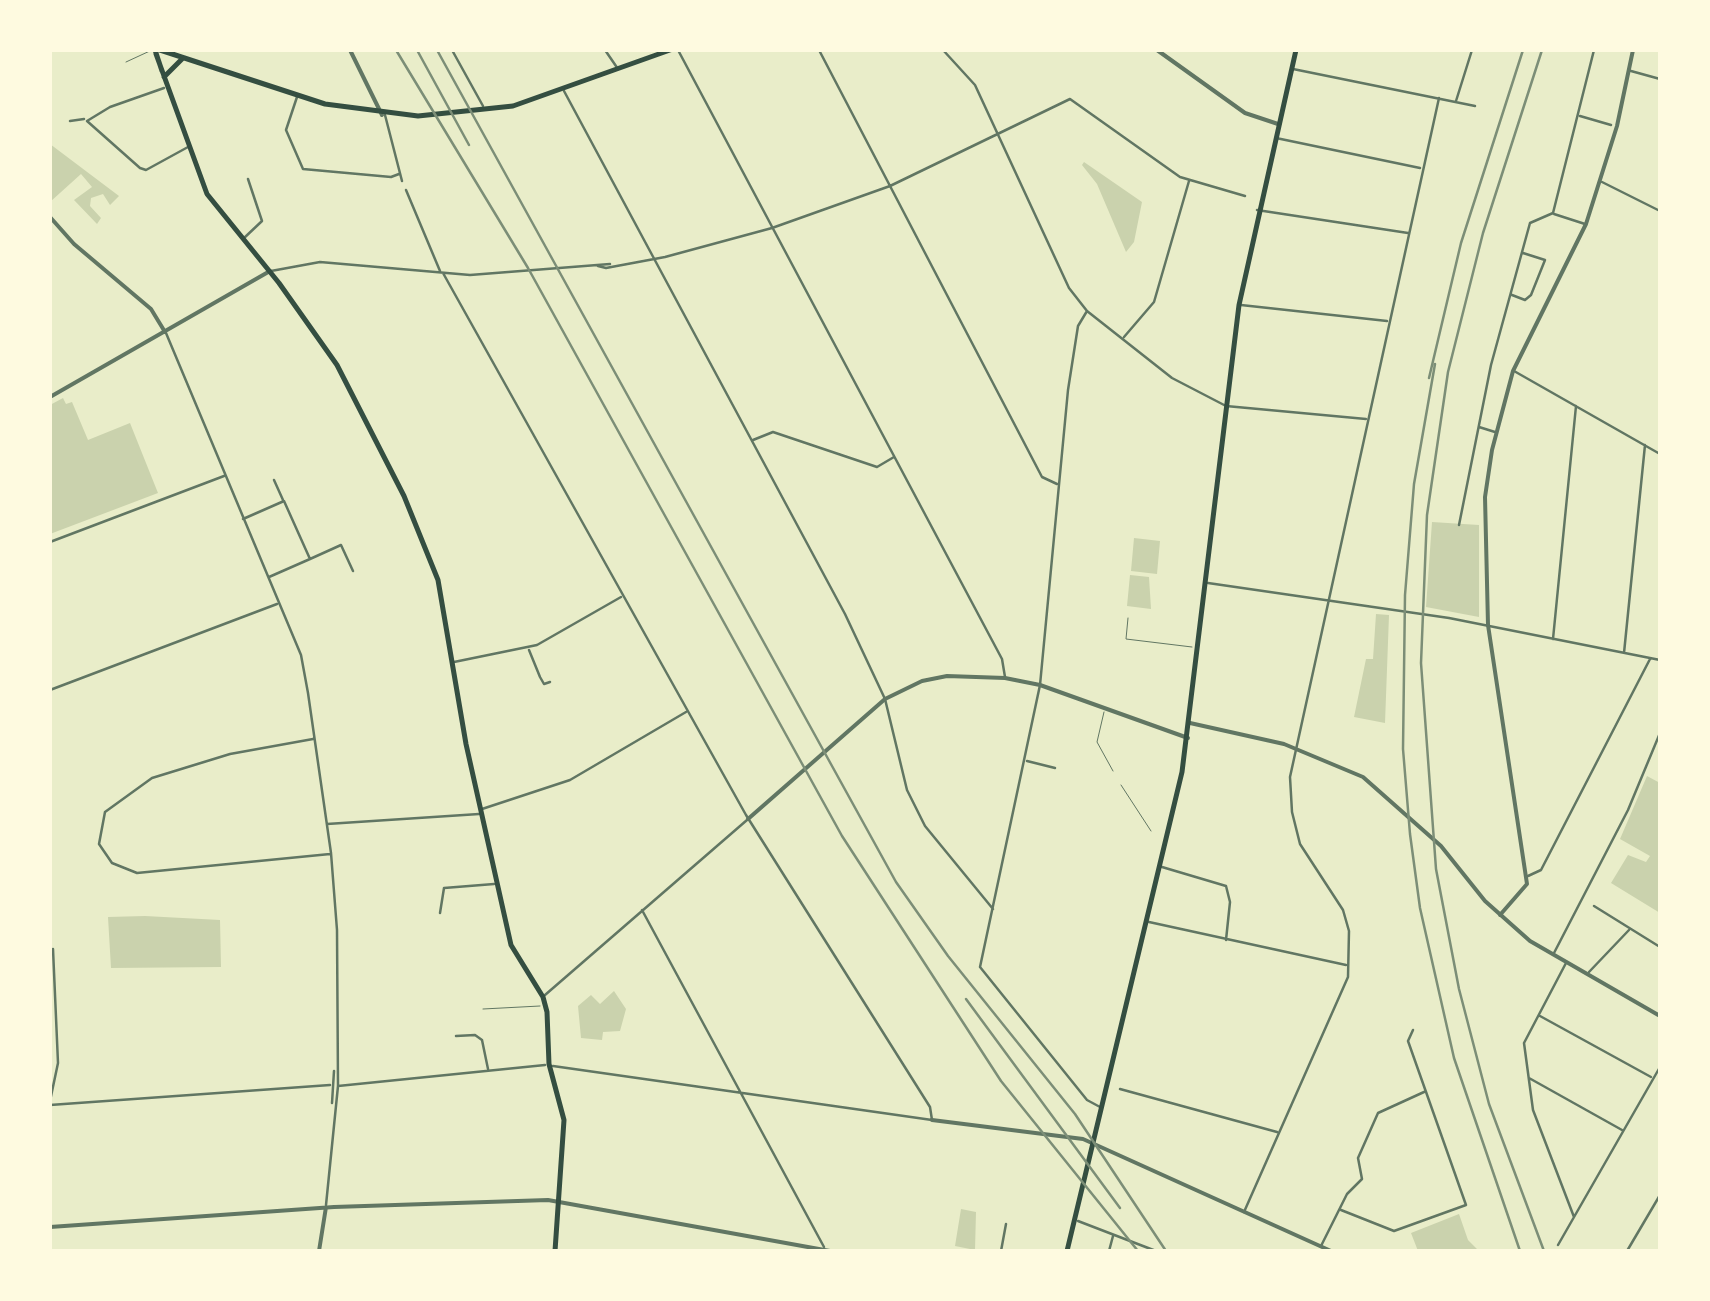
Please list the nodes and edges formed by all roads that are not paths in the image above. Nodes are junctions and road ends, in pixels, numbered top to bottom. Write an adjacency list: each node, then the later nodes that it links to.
1 (350, 50): 29 (street)
2 (453, 50): 28 (street)
3 (606, 50): 18 (street)
4 (670, 50): 18 (main road)
5 (678, 50): 52 (street)
6 (818, 50): 44 (street)
7 (943, 50): 35 (street)
8 (1158, 50): 14 (street)
9 (1296, 50): 17 (main road)
10 (1472, 50): 26 (street)
11 (1594, 50): 30 (street)
12 (1633, 50): 19 (street)
13 (156, 51): 15 (main road); 16 (lane); 20 (main road)
14 (1167, 53): 33 (street)
15 (186, 57): 20 (main road); 24 (main road)
16 (126, 62)
17 (1292, 68): 25 (street); 33 (main road)
18 (618, 70): 23 (main road)
19 (1629, 70): 21 (street); 43 (street)
20 (163, 74): 22 (main road)
21 (1660, 79)
22 (168, 87): 31 (street); 37 (main road)
23 (563, 90): 28 (main road); 56 (street)
24 (298, 96): 29 (main road); 39 (street)
25 (1439, 98): 26 (street); 38 (street)
26 (1456, 102): 27 (street)
27 (1475, 106)
28 (482, 110): 29 (main road)
29 (384, 115): 39 (street)
30 (1578, 116): 34 (street); 49 (street)
31 (86, 119): 32 (street); 37 (street)
32 (70, 121)
33 (1278, 124): 36 (main road)
34 (1611, 125)
35 (999, 134): 42 (street); 44 (street); 61 (street)
36 (1274, 138): 38 (street); 47 (main road)
37 (189, 146): 54 (main road)
38 (1422, 168): 53 (street)
39 (399, 174): 41 (street)
40 (248, 179): 54 (street)
41 (402, 181)
42 (1189, 181): 46 (street); 64 (street)
43 (1600, 182): 48 (street); 51 (street)
44 (890, 186): 52 (street); 78 (street)
45 (406, 190): 58 (street)
46 (1245, 196)
47 (1257, 210): 53 (street); 60 (main road)
48 (1660, 211)
49 (1553, 213): 51 (street); 55 (street)
50 (50, 217): 63 (street)
51 (1586, 224): 65 (street)
52 (772, 228): 56 (street); 75 (street)
53 (1408, 234): 62 (street)
54 (242, 240): 57 (main road)
55 (1522, 252): 59 (street); 59 (street)
56 (653, 258): 58 (street); 72 (street)
57 (270, 272): 58 (street); 63 (street); 98 (main road)
58 (442, 273): 87 (street)
59 (1510, 294): 70 (street)
60 (1239, 305): 62 (street); 67 (main road)
61 (1087, 311): 64 (street); 78 (street)
62 (1388, 321): 69 (street)
63 (165, 332): 66 (street); 76 (street)
64 (1124, 338): 67 (street)
65 (1513, 370): 68 (street); 71 (street)
66 (50, 397)
67 (1226, 406): 69 (street); 86 (main road)
68 (1576, 406): 73 (street); 92 (street)
69 (1367, 419): 88 (street)
70 (1478, 427): 71 (street); 81 (street)
71 (1496, 432): 91 (street)
72 (751, 440): 75 (street); 103 (street)
73 (1645, 445): 74 (street); 95 (street)
74 (1660, 454)
75 (894, 457): 99 (street)
76 (225, 475): 80 (street); 82 (street)
77 (274, 480): 79 (street)
78 (1058, 485): 101 (street)
79 (284, 501): 80 (street); 83 (street)
80 (243, 519): 85 (street)
81 (1459, 525)
82 (50, 542)
83 (310, 559): 84 (street); 85 (street)
84 (353, 571)
85 (268, 578): 89 (street)
86 (1207, 583): 88 (street); 94 (main road)
87 (624, 596): 93 (street); 105 (street)
88 (1328, 599): 91 (street); 110 (street)
89 (278, 604): 102 (street); 109 (street)
90 (1128, 618): 94 (lane)
91 (1488, 625): 92 (street); 121 (street)
92 (1552, 638): 95 (street)
93 (529, 648): 98 (street); 100 (street)
94 (1200, 648): 106 (main road)
95 (1624, 653): 96 (street)
96 (1651, 658): 97 (street); 121 (street)
97 (1660, 660)
98 (452, 662): 115 (main road)
99 (1005, 678): 101 (street); 103 (street)
100 (550, 682)
101 (1040, 685): 104 (street); 111 (street)
102 (50, 690)
103 (885, 699): 116 (street); 124 (street)
104 (1105, 709): 108 (street); 113 (lane)
105 (687, 711): 115 (street); 116 (street)
106 (1190, 722): 108 (main road); 110 (street)
107 (1660, 733): 133 (street)
108 (1188, 738): 120 (main road)
109 (315, 739): 117 (street); 119 (street)
110 (1298, 749): 127 (street); 135 (street)
111 (1025, 761): 112 (street); 124 (street)
112 (1055, 768)
113 (1113, 770)
114 (1122, 784): 118 (lane)
115 (480, 812): 117 (street); 122 (main road)
116 (748, 819): 125 (street); 158 (street)
117 (328, 824): 119 (street)
118 (1151, 831)
119 (331, 853): 146 (street)
120 (1160, 867): 128 (main road); 130 (street)
121 (1526, 876): 127 (street)
122 (496, 884): 126 (street); 137 (main road)
123 (1594, 906): 129 (street)
124 (993, 908): 156 (street)
125 (642, 910): 137 (street); 154 (street)
126 (440, 913)
127 (1500, 914): 133 (street)
128 (1147, 922): 130 (street); 156 (main road)
129 (1630, 928): 131 (street); 136 (street)
130 (1225, 942): 135 (street)
131 (1660, 946)
132 (54, 950): 155 (street)
133 (1553, 954): 134 (street)
134 (1567, 962): 136 (street); 140 (street)
135 (1349, 966): 160 (street)
136 (1589, 972): 141 (street)
137 (543, 997): 138 (main road)
138 (545, 1006): 139 (lane); 144 (main road)
139 (483, 1009)
140 (1538, 1015): 148 (street); 149 (street)
141 (1660, 1016)
142 (1413, 1030): 153 (street)
143 (456, 1036): 147 (street)
144 (549, 1064): 147 (street); 154 (street); 163 (main road)
145 (1660, 1067): 149 (street)
146 (335, 1070): 150 (street); 151 (street)
147 (488, 1070): 151 (street)
148 (1527, 1076): 159 (street); 167 (street)
149 (1653, 1079): 159 (street)
150 (330, 1085): 155 (street); 157 (street)
151 (338, 1086): 157 (street)
152 (1120, 1089): 160 (street)
153 (1426, 1092): 165 (street); 165 (street)
154 (743, 1094): 158 (street); 174 (street)
155 (50, 1103)
156 (1102, 1108): 161 (main road)
157 (333, 1110): 164 (street)
158 (932, 1120): 161 (street)
159 (1623, 1131): 167 (street)
160 (1278, 1132): 166 (street)
161 (1094, 1144): 166 (street); 168 (main road)
162 (1660, 1195): 182 (street)
163 (558, 1201): 164 (street); 174 (street); 176 (main road)
164 (326, 1208): 170 (street); 175 (street)
165 (1341, 1210): 173 (street)
166 (1244, 1212): 173 (street)
167 (1574, 1218): 172 (street)
168 (1074, 1220): 171 (street); 178 (main road)
169 (1006, 1224): 177 (street)
170 (50, 1227)
171 (1113, 1234): 179 (street); 180 (street)
172 (1558, 1245)
173 (1321, 1246): 181 (street)
174 (827, 1250)
175 (319, 1251)
176 (555, 1251)
177 (1001, 1251)
178 (1068, 1251)
179 (1109, 1251)
180 (1156, 1251)
181 (1331, 1251)
182 (1627, 1251)

